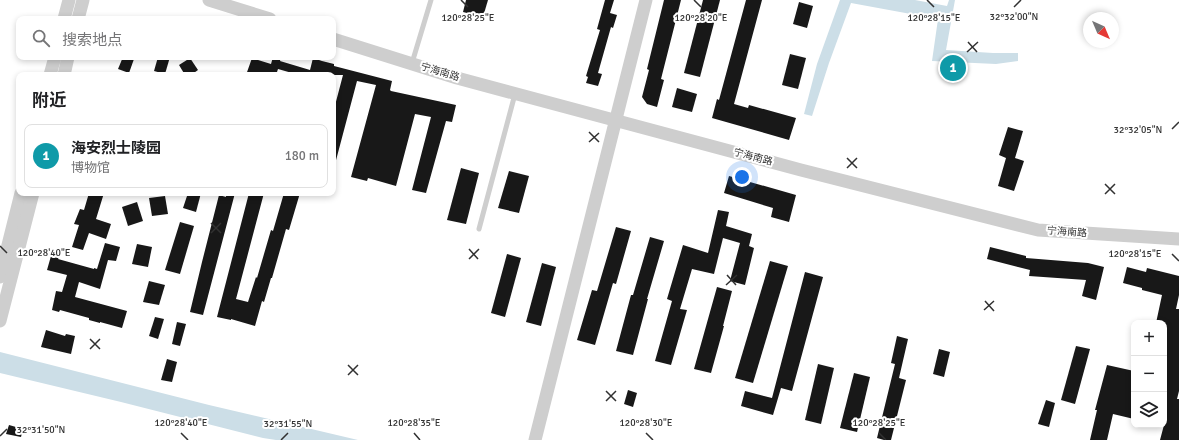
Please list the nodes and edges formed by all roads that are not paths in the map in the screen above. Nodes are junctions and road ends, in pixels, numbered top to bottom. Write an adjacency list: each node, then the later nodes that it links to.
1 (69, 0): 6 (street)
2 (83, 0): 7 (street)
3 (209, 0): 8 (street)
4 (432, 0): 12 (lane)
5 (646, 0): 16 (street)
6 (65, 16)
7 (79, 16)
8 (260, 16)
9 (336, 40): 12 (street, 宁海南路)
10 (54, 60): 13 (street)
11 (67, 60): 14 (street)
12 (412, 63): 15 (street, 宁海南路)
13 (51, 72)
14 (65, 72)
15 (516, 93): 16 (street, 宁海南路); 19 (lane)
16 (616, 120): 20 (street, 宁海南路); 23 (street)
17 (20, 196): 21 (street)
18 (32, 196): 22 (street)
19 (479, 229)
20 (1179, 239)
21 (0, 278)
22 (0, 321)
23 (534, 440)

